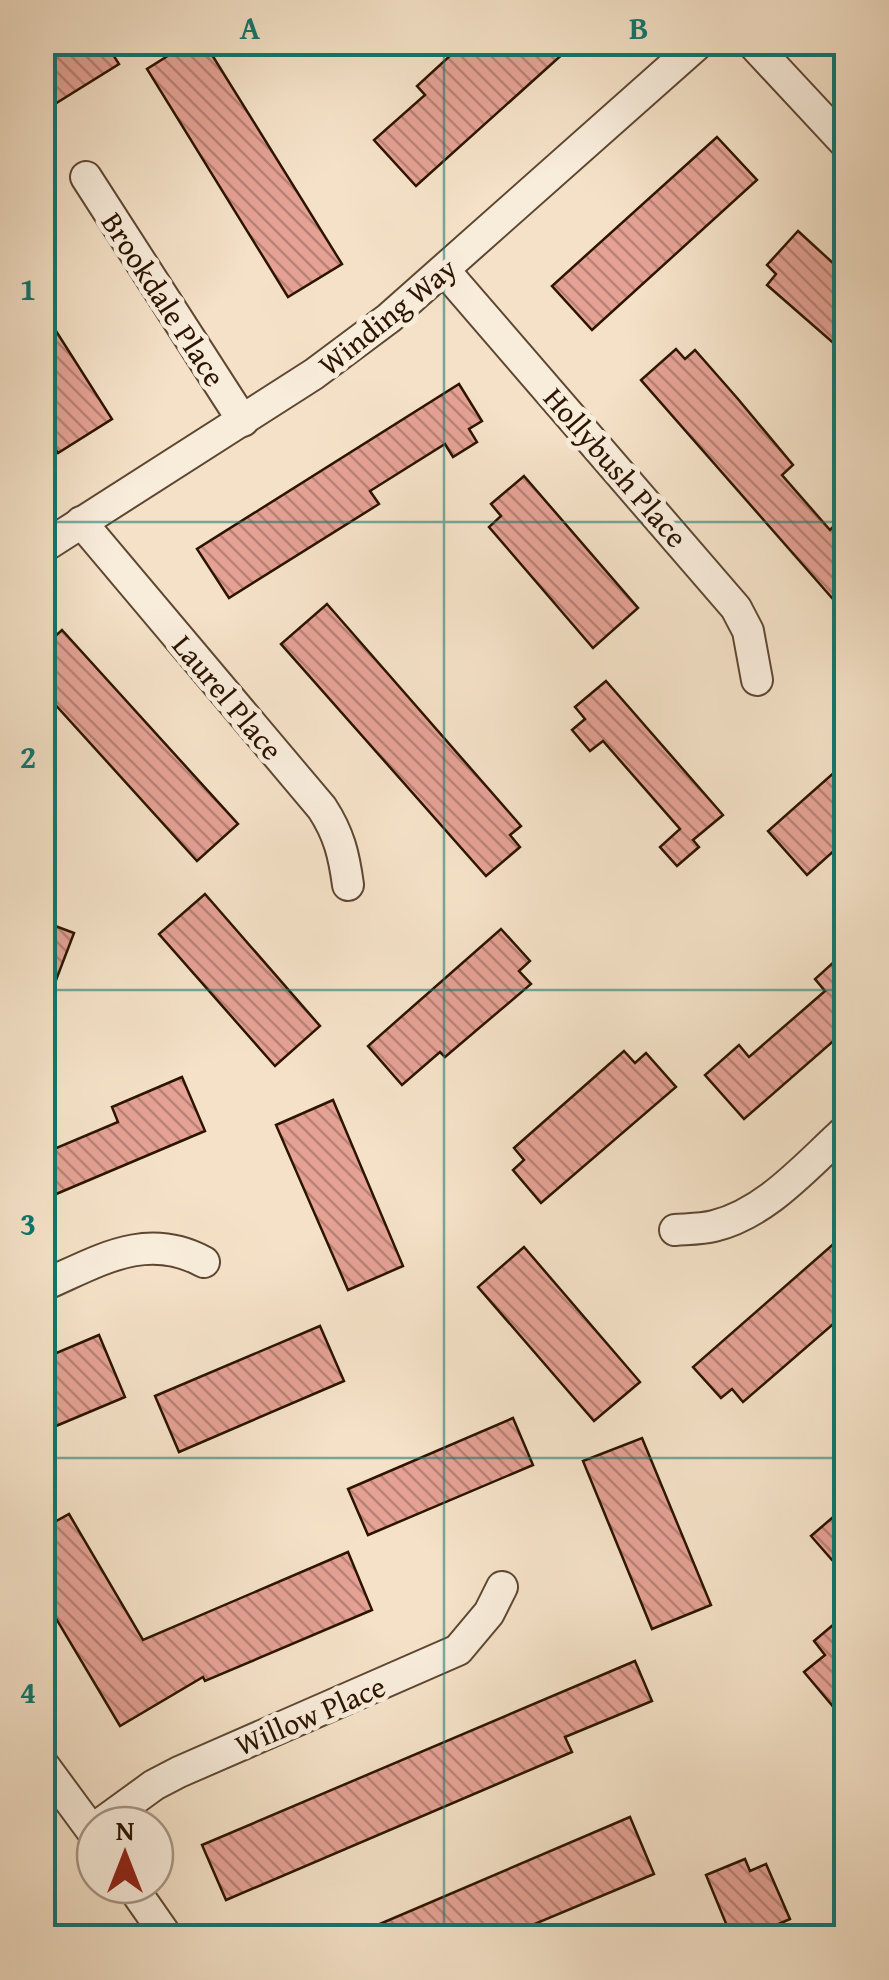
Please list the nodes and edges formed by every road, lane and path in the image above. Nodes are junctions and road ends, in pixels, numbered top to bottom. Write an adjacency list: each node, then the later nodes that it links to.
1 (700, 42): 5 (street, Winding Way)
2 (751, 42): 3 (street)
3 (846, 144)
4 (86, 177): 6 (street, Brookdale Place)
5 (445, 271): 6 (street, Winding Way); 9 (street, Hollybush Place)
6 (243, 421): 7 (street, Winding Way)
7 (81, 522): 8 (street, Winding Way); 10 (street, Laurel Place)
8 (42, 548)
9 (757, 680)
10 (348, 886)
11 (846, 1130): 12 (street)
12 (675, 1230)
13 (204, 1262): 14 (street)
14 (42, 1286)
15 (502, 1587): 18 (street, Willow Place)
16 (42, 1763): 17 (street)
17 (75, 1805)
18 (128, 1805)
19 (144, 1905): 20 (street)
20 (168, 1938)

